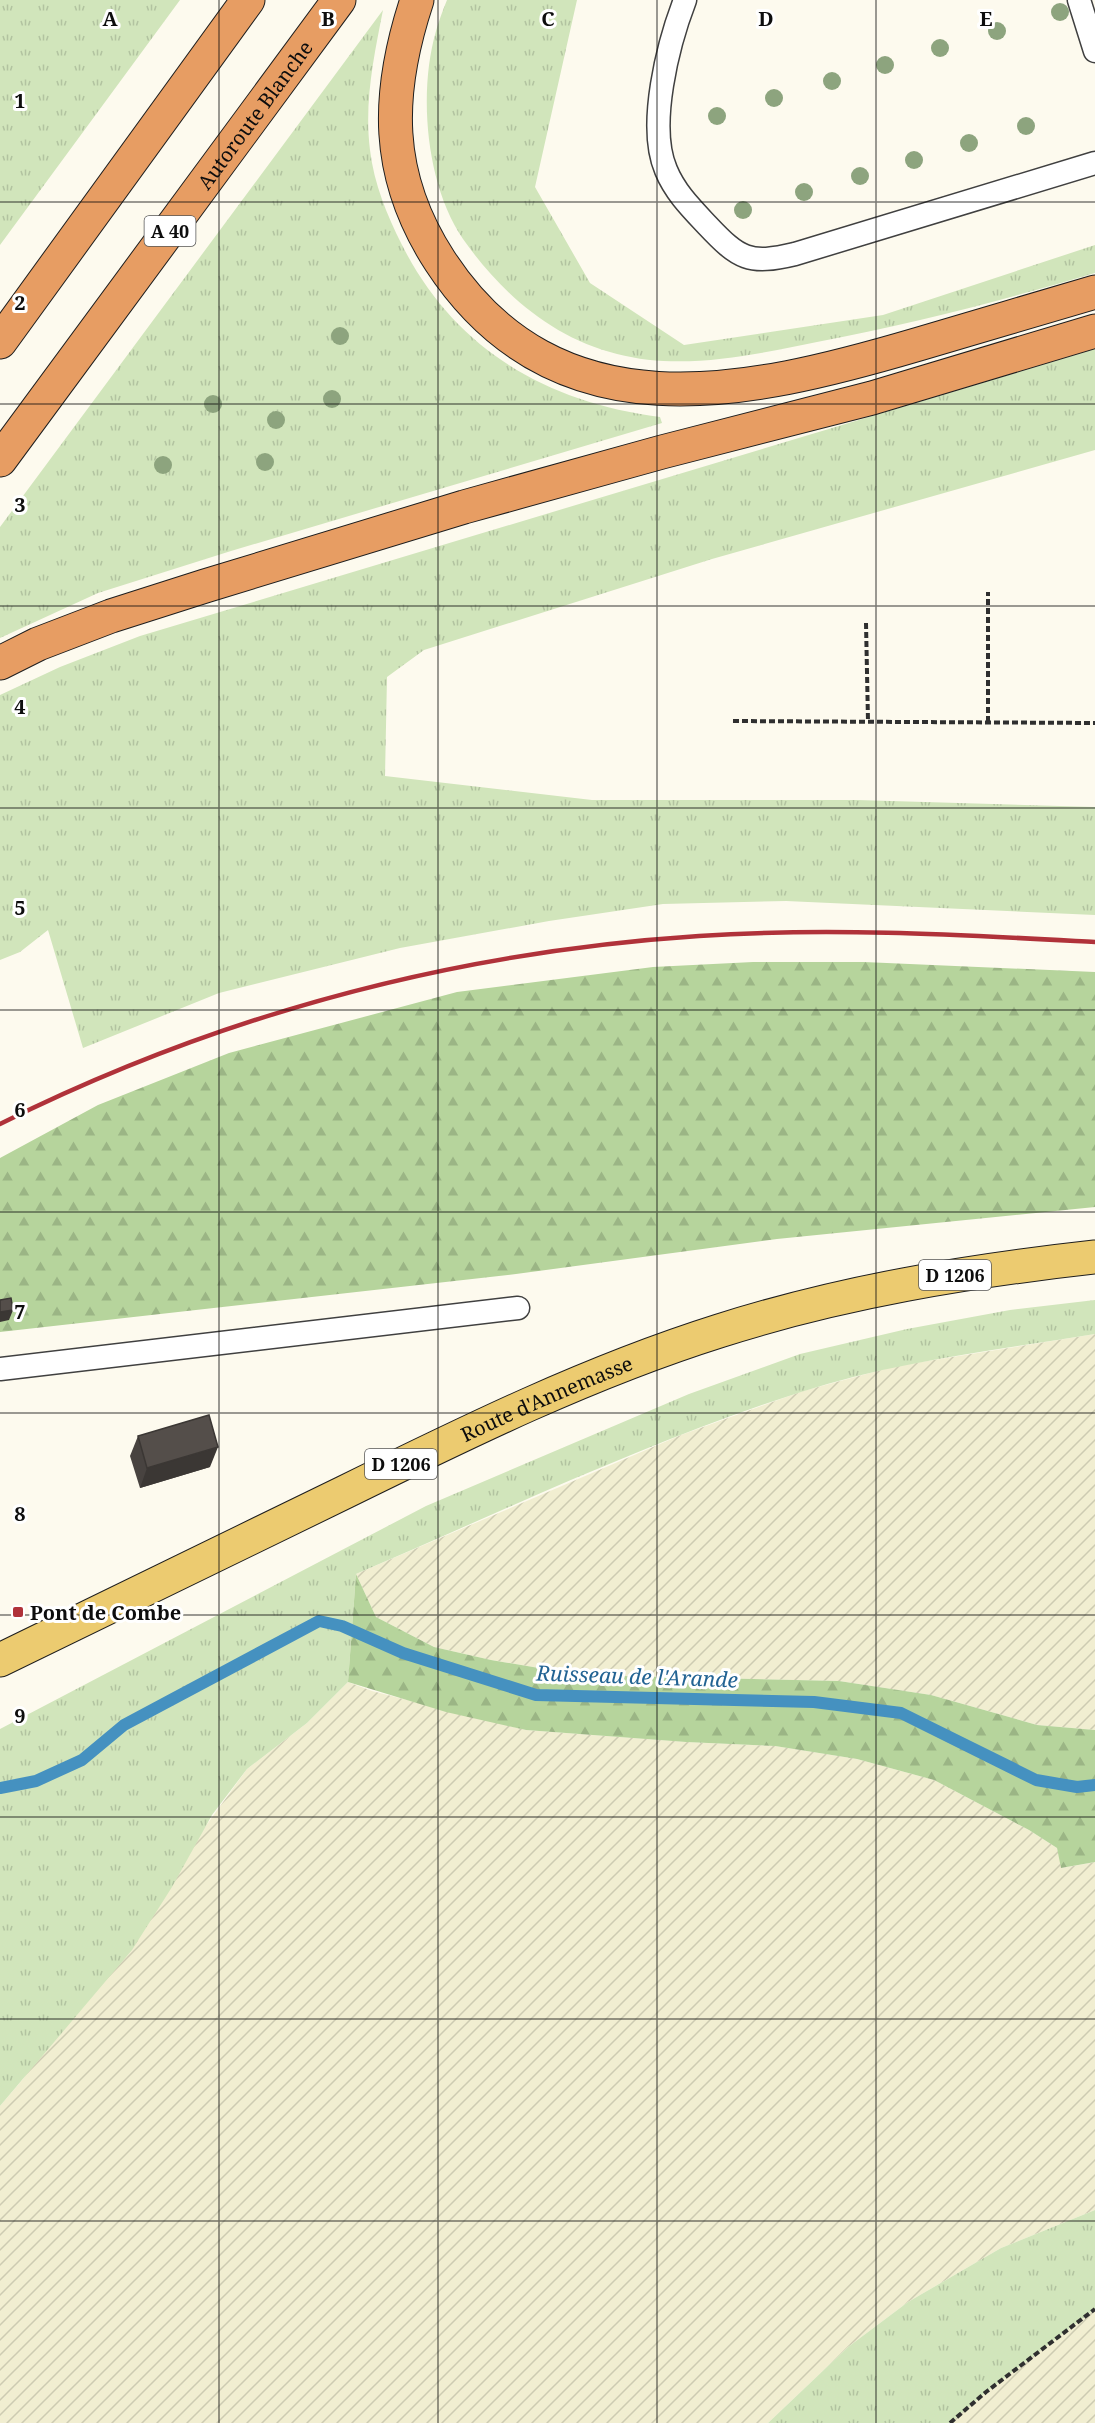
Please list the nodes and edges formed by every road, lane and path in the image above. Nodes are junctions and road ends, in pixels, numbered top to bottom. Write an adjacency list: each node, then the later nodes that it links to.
1 (242, 0): 7 (highway)
2 (249, 0): 7 (highway)
3 (339, 0): 13 (highway, Autoroute Blanche / A 40)
4 (417, 0): 10 (highway)
5 (685, 0): 9 (lane)
6 (1079, 0): 8 (lane)
7 (212, 51): 12 (highway)
8 (1095, 51)
9 (1095, 163)
10 (1095, 292)
11 (1095, 331): 16 (highway)
12 (0, 342)
13 (0, 460)
14 (988, 592): 20 (path)
15 (866, 623): 19 (path)
16 (0, 663)
17 (1095, 717): 21 (path)
18 (733, 721): 19 (path)
19 (868, 721): 20 (path)
20 (988, 722): 21 (path)
21 (1088, 723): 22 (path)
22 (1095, 723)
23 (1095, 1257): 26 (main road, Route d'Annemasse / D 1206)
24 (518, 1308): 25 (lane)
25 (0, 1369)
26 (0, 1660)
27 (1095, 2308): 28 (path)
28 (950, 2423)

